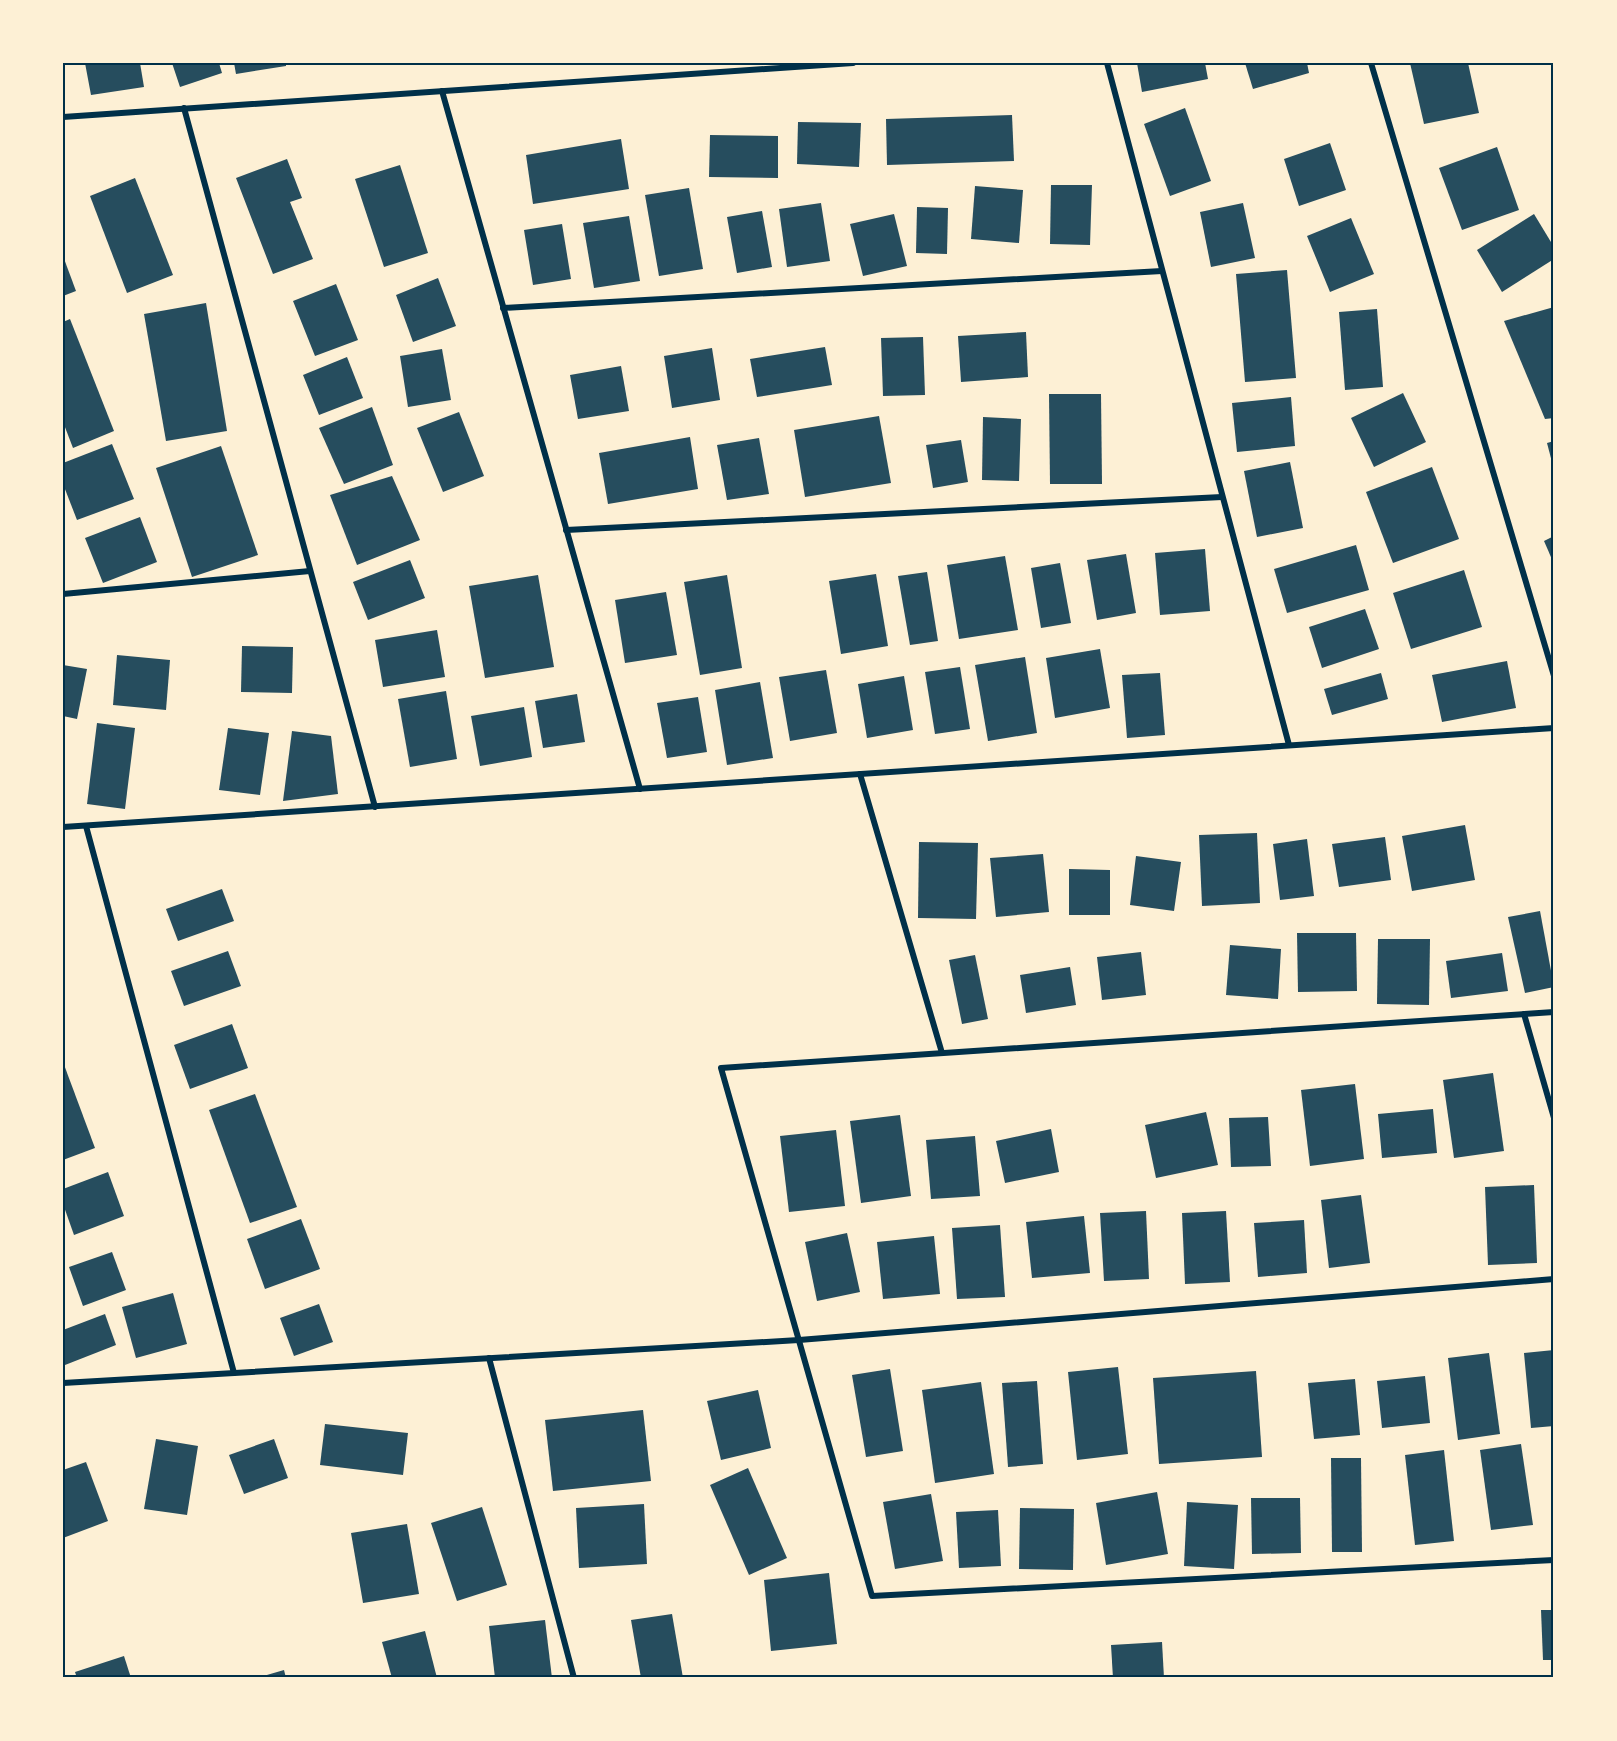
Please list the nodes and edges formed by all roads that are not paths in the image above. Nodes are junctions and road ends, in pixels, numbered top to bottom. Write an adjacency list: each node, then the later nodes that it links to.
1 (853, 63): 4 (street)
2 (1107, 63): 7 (street)
3 (1371, 63): 13 (street)
4 (442, 91): 5 (street); 8 (street)
5 (184, 108): 6 (street); 11 (street)
6 (63, 117)
7 (1162, 271): 8 (street); 9 (street)
8 (503, 308): 10 (street)
9 (1222, 497): 10 (street); 15 (street)
10 (566, 530): 17 (street)
11 (310, 571): 12 (street); 18 (street)
12 (63, 594)
13 (1554, 676)
14 (1554, 728): 15 (street)
15 (1289, 745): 16 (street)
16 (860, 774): 17 (street); 23 (street)
17 (640, 789): 18 (street)
18 (375, 807): 19 (street)
19 (86, 826): 20 (street); 28 (street)
20 (63, 827)
21 (1554, 1012): 22 (street)
22 (1524, 1014): 23 (street); 24 (street)
23 (942, 1053): 26 (street)
24 (1554, 1118)
25 (1554, 1279): 26 (street)
26 (799, 1340): 27 (street); 30 (street)
27 (489, 1358): 28 (street); 31 (street)
28 (234, 1373): 29 (street)
29 (63, 1383)
30 (1554, 1560)
31 (574, 1678)

